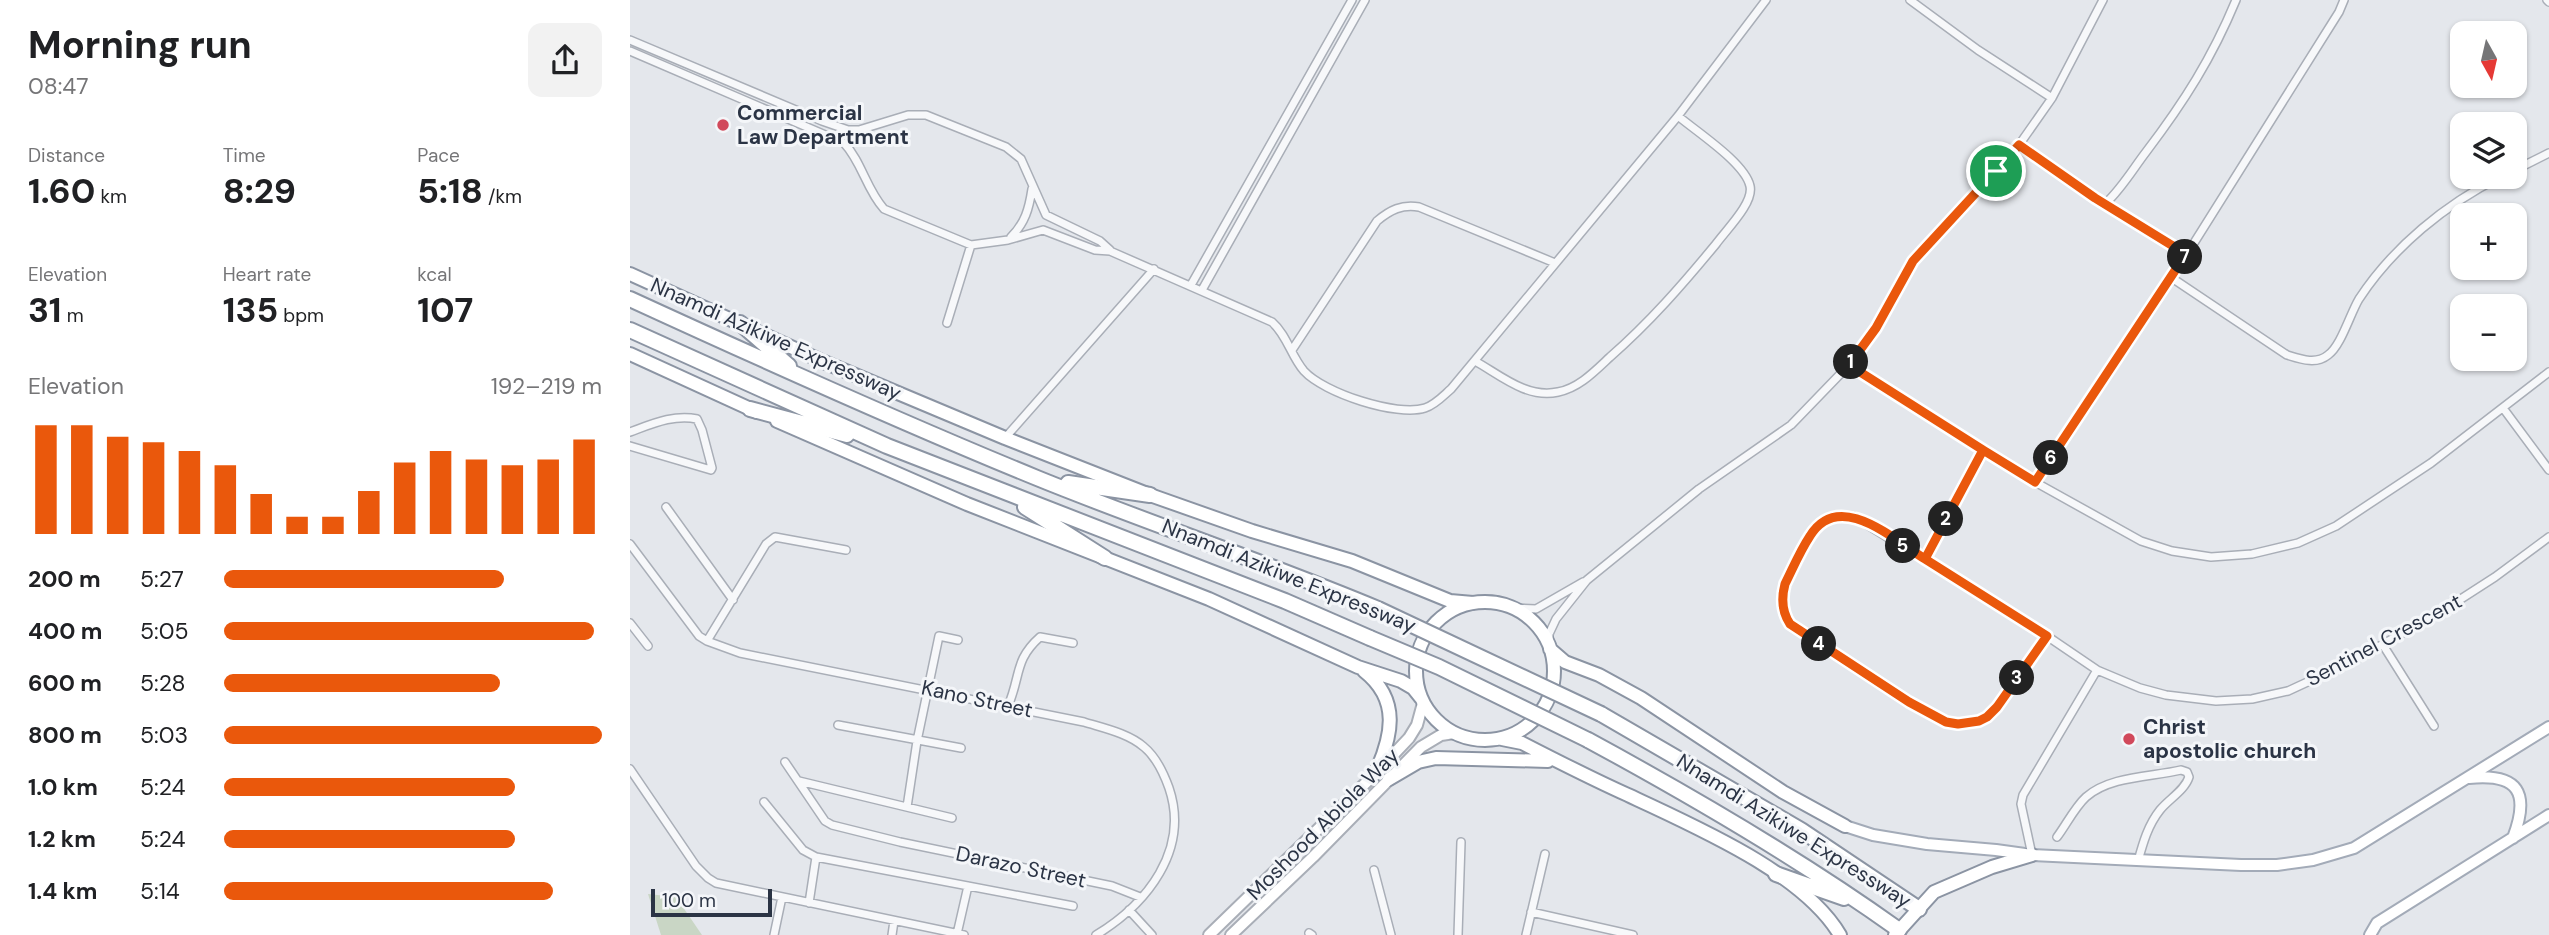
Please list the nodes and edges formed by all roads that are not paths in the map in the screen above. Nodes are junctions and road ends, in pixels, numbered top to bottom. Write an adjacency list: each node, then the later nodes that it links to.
1 (1352, 0): 10 (street)
2 (1365, 0): 11 (street)
3 (1766, 0): 13 (street)
4 (1910, 0): 12 (street)
5 (2104, 0): 12 (street)
6 (2236, 0): 19 (street)
7 (2344, 0): 23 (street)
8 (630, 40): 17 (street)
9 (630, 51): 21 (street)
10 (1320, 57): 11 (street); 28 (street)
11 (1331, 63): 29 (street)
12 (2052, 98): 14 (street)
13 (1678, 116): 24 (street); 36 (street)
14 (2019, 145): 19 (street); 37 (street)
15 (2549, 153): 16 (street)
16 (2527, 164)
17 (1032, 187): 20 (street); 22 (street)
18 (2477, 189): 27 (street)
19 (2106, 203): 23 (street)
20 (1008, 240): 21 (street); 22 (street)
21 (971, 245): 32 (street)
22 (1110, 251): 25 (street)
23 (2186, 254): 27 (street)
24 (1555, 263): 34 (street); 36 (street)
25 (1154, 269): 28 (street); 43 (street)
26 (630, 274): 31 (highway, Nnamdi Azikiwe Expressway)
27 (2172, 278): 49 (street)
28 (1191, 285): 29 (street)
29 (1202, 290): 34 (street)
30 (630, 299): 39 (highway, Nnamdi Azikiwe Expressway)
31 (740, 323): 39 (highway); 43 (highway, Nnamdi Azikiwe Expressway)
32 (947, 323)
33 (630, 330): 45 (highway, Nnamdi Azikiwe Expressway)
34 (1292, 350): 36 (street)
35 (630, 354): 41 (highway)
36 (1475, 361)
37 (1849, 365): 46 (street); 58 (street)
38 (2549, 372): 40 (street)
39 (800, 377): 48 (highway, Nnamdi Azikiwe Expressway)
40 (2503, 408): 47 (street); 49 (street)
41 (750, 409): 45 (highway); 56 (highway)
42 (630, 432): 44 (street)
43 (1005, 438): 51 (highway, Nnamdi Azikiwe Expressway)
44 (630, 446)
45 (887, 446): 50 (highway, Nnamdi Azikiwe Expressway)
46 (1983, 450): 49 (street); 57 (street)
47 (2549, 470)
48 (1040, 479): 51 (highway); 109 (highway, Nnamdi Azikiwe Expressway, bridge)
49 (2035, 482)
50 (997, 490): 56 (highway); 108 (highway, Nnamdi Azikiwe Expressway, bridge)
51 (1150, 495): 60 (highway, Nnamdi Azikiwe Expressway)
52 (666, 507): 59 (street)
53 (2549, 537): 67 (street, Sentinel Crescent)
54 (630, 544): 65 (street, Kano Street)
55 (846, 550): 59 (street)
56 (1105, 558): 70 (highway)
57 (1925, 559): 63 (street, Sentinel Crescent); 63 (street, Sentinel Crescent)
58 (1587, 580): 61 (street); 69 (street)
59 (733, 600): 65 (street)
60 (1473, 603): 61 (highway); 73 (highway)
61 (1512, 608): 69 (highway)
62 (630, 623): 68 (street)
63 (2047, 636): 71 (street, Sentinel Crescent)
64 (958, 640): 72 (street)
65 (707, 641): 72 (street, Kano Street)
66 (1073, 643): 74 (street)
67 (2384, 645): 71 (street, Sentinel Crescent); 76 (street)
68 (648, 646)
69 (1549, 647): 79 (highway); 93 (highway, Nnamdi Azikiwe Expressway)
70 (1358, 667): 73 (highway); 85 (highway)
71 (2097, 670): 98 (street)
72 (928, 689): 74 (street, Kano Street); 80 (street)
73 (1422, 701): 78 (highway); 85 (main road, Moshood Abiola Way)
74 (1008, 706): 105 (street, Kano Street)
75 (838, 725): 80 (street)
76 (2434, 726)
77 (2549, 727): 86 (main road)
78 (1454, 733): 79 (highway); 87 (main road, Moshood Abiola Way)
79 (1495, 739): 83 (highway)
80 (917, 741): 81 (street); 90 (street)
81 (961, 748)
82 (785, 762): 88 (street, Darazo Street)
83 (1564, 764): 87 (highway); 102 (highway)
84 (630, 769): 104 (street)
85 (1375, 774): 113 (main road, Moshood Abiola Way)
86 (2466, 778): 95 (main road); 100 (main road)
87 (1389, 779): 117 (main road, Moshood Abiola Way)
88 (798, 781): 90 (street); 105 (street, Darazo Street)
89 (764, 802): 99 (street)
90 (907, 807): 92 (street)
91 (2549, 816): 95 (main road)
92 (952, 818)
93 (1845, 826): 98 (main road)
94 (2057, 837): 100 (street)
95 (2513, 838): 129 (main road)
96 (1461, 842): 124 (street)
97 (1545, 854): 111 (street)
98 (2032, 855): 100 (main road); 109 (highway)
99 (816, 857): 103 (street); 106 (street)
100 (2138, 861)
101 (1374, 870): 123 (street)
102 (1776, 874): 108 (highway); 128 (highway)
103 (968, 886): 107 (street); 116 (street)
104 (782, 897): 106 (street); 118 (street)
105 (1140, 897): 110 (street, Kano Street)
106 (809, 903): 112 (street)
107 (1073, 906)
108 (1868, 908): 115 (highway, Nnamdi Azikiwe Expressway)
109 (1919, 909): 115 (highway)
110 (1129, 910): 120 (street, Kano Street); 121 (street)
111 (1531, 912): 114 (street); 125 (street)
112 (894, 921): 116 (street); 119 (street)
113 (1223, 921): 117 (street); 122 (main road, Moshood Abiola Way)
114 (1583, 924): 126 (street); 127 (street)
115 (1897, 932)
116 (960, 934)
117 (1233, 934)
118 (774, 935)
119 (892, 935)
120 (1096, 935)
121 (1152, 935)
122 (1209, 935)
123 (1391, 935)
124 (1458, 935)
125 (1526, 935)
126 (1580, 935)
127 (1633, 935)
128 (1840, 935)
129 (2370, 935)

